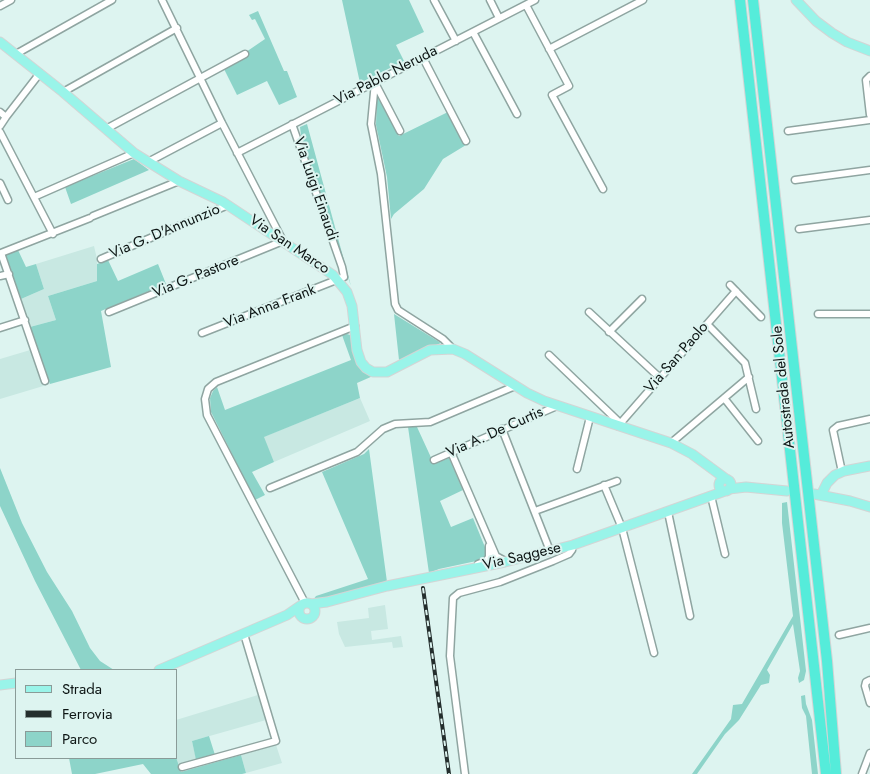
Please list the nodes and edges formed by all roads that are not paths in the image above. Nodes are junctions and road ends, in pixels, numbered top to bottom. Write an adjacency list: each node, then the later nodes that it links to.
1 (11, 0): 12 (street)
2 (112, 0): 20 (street)
3 (162, 0): 14 (street)
4 (434, 0): 16 (street)
5 (490, 0): 13 (street)
6 (535, 0): 11 (street, Via Pablo Neruda)
7 (643, 0): 18 (street)
8 (754, 0): 127 (highway, Autostrada del Sole)
9 (796, 0): 19 (main road)
10 (740, 2): 126 (highway, Autostrada del Sole)
11 (526, 5): 13 (street, Via Pablo Neruda); 18 (street)
12 (0, 6)
13 (500, 18): 15 (street, Via Pablo Neruda)
14 (177, 28): 25 (street); 27 (street)
15 (473, 32): 16 (street, Via Pablo Neruda); 29 (street)
16 (456, 41): 22 (street, Via Pablo Neruda)
17 (1, 44): 20 (main road, Via San Marco)
18 (549, 49): 47 (street)
19 (870, 51)
20 (16, 54): 23 (main road, Via San Marco)
21 (245, 54): 25 (street)
22 (423, 58): 26 (street, Via Pablo Neruda); 39 (street)
23 (40, 73): 27 (main road, Via San Marco); 28 (street)
24 (870, 76): 30 (street)
25 (200, 78): 32 (street); 35 (street)
26 (375, 82): 33 (street, Via Pablo Neruda); 36 (street); 74 (street)
27 (63, 92): 35 (main road, Via San Marco)
28 (3, 114): 34 (street)
29 (517, 114)
30 (870, 115)
31 (870, 120): 37 (street)
32 (222, 123): 40 (street); 42 (street)
33 (292, 124): 40 (street, Via Pablo Neruda); 59 (street, Via Luigi Einaudi)
34 (0, 126)
35 (106, 129): 41 (main road, Via San Marco)
36 (400, 131)
37 (788, 131)
38 (0, 132): 48 (street)
39 (466, 141)
40 (237, 152): 54 (street)
41 (134, 153): 42 (main road, Via San Marco); 48 (street)
42 (148, 162): 45 (main road, Via San Marco)
43 (870, 170): 44 (street)
44 (795, 180)
45 (179, 181): 50 (main road, Via San Marco); 53 (street)
46 (0, 183): 49 (street)
47 (603, 189)
48 (34, 197): 53 (street)
49 (8, 200)
50 (228, 205): 54 (main road, Via San Marco); 56 (street, Via G. D'Annunzio)
51 (870, 220): 52 (street)
52 (799, 228)
53 (53, 234): 55 (street)
54 (283, 241): 59 (main road, Via San Marco); 63 (street, Via G. Pastore)
55 (1, 252): 57 (street)
56 (101, 259)
57 (9, 274): 58 (street); 68 (street)
58 (0, 276)
59 (338, 280): 70 (main road, Via San Marco); 73 (street, Via Anna Frank)
60 (730, 285): 61 (street)
61 (736, 291): 67 (street); 69 (street, Via San Paolo)
62 (642, 299): 72 (street)
63 (109, 312)
64 (589, 312): 72 (street)
65 (818, 314): 66 (street)
66 (870, 314)
67 (761, 317)
68 (25, 320): 71 (street); 78 (street)
69 (707, 324): 76 (street); 77 (street, Via San Paolo)
70 (355, 326): 74 (main road, Via San Marco); 111 (street)
71 (0, 328)
72 (610, 332): 77 (street)
73 (202, 333)
74 (453, 349): 79 (main road)
75 (549, 355): 85 (street)
76 (749, 377): 80 (street); 82 (street)
77 (660, 378): 85 (street, Via San Paolo)
78 (45, 381)
79 (515, 386): 81 (main road); 97 (street)
80 (724, 398): 87 (street); 88 (street)
81 (557, 406): 83 (main road); 86 (street, Via A. De Curtis)
82 (756, 409)
83 (590, 417): 85 (main road); 92 (street)
84 (870, 419): 93 (street)
85 (619, 425): 88 (main road)
86 (502, 430): 89 (street, Via A. De Curtis); 101 (street)
87 (758, 440)
88 (671, 443): 95 (main road)
89 (450, 452): 90 (street, Via A. De Curtis); 104 (street)
90 (434, 460)
91 (870, 466): 93 (main road)
92 (577, 469)
93 (842, 472): 100 (main road)
94 (618, 480): 96 (street)
95 (724, 485): 98 (main road); 99 (main road, Via Saggese)
96 (604, 486): 101 (street); 103 (street)
97 (270, 488)
98 (787, 491)
99 (712, 496): 102 (main road, Via Saggese); 107 (street)
100 (870, 507)
101 (535, 511): 106 (street)
102 (668, 512): 103 (main road, Via Saggese); 113 (street)
103 (622, 528): 105 (main road, Via Saggese); 117 (street)
104 (487, 538): 108 (street); 109 (street)
105 (573, 545): 106 (main road, Via Saggese); 125 (street)
106 (550, 551): 108 (main road, Via Saggese)
107 (725, 554)
108 (505, 562): 109 (main road, Via Saggese)
109 (434, 577): 110 (main road, Via Saggese)
110 (327, 602): 111 (main road, Via Saggese); 112 (main road)
111 (304, 607): 112 (main road); 112 (main road); 115 (main road)
112 (314, 615)
113 (690, 616)
114 (870, 628): 116 (street)
115 (244, 634): 118 (main road); 124 (street)
116 (840, 636)
117 (654, 653)
118 (161, 669)
119 (870, 680): 122 (street)
120 (15, 684): 121 (main road)
121 (0, 685)
122 (870, 703)
123 (870, 753): 128 (street)
124 (182, 767)
125 (465, 774)
126 (826, 774)
127 (836, 774)
128 (862, 774)

